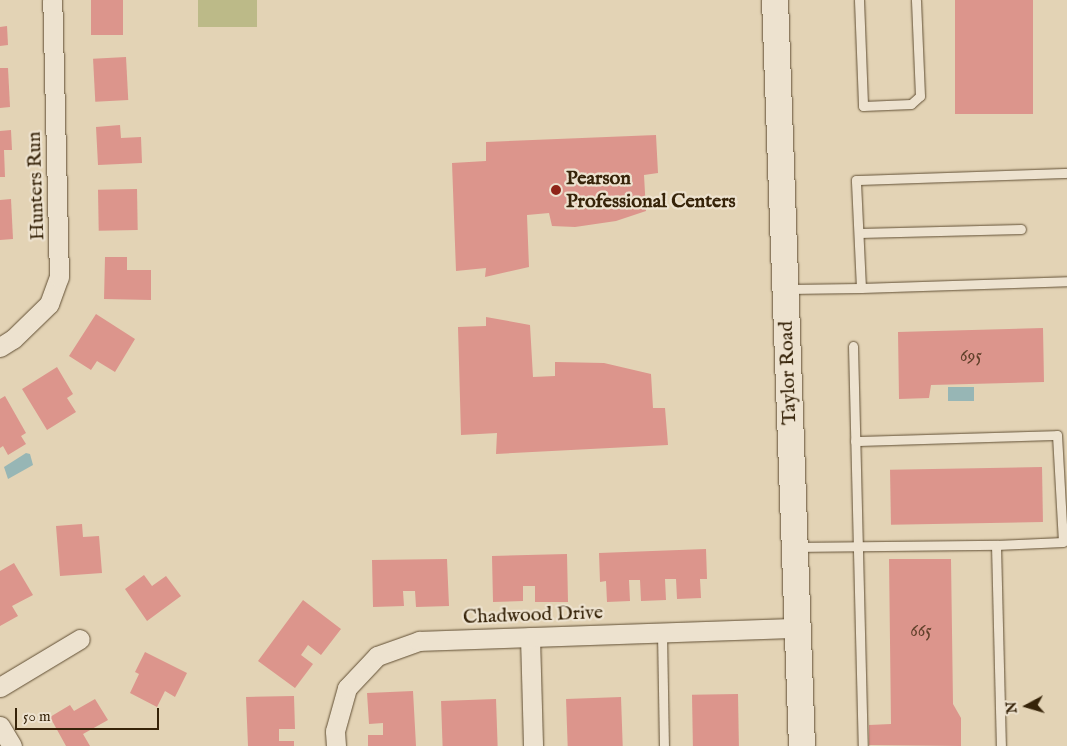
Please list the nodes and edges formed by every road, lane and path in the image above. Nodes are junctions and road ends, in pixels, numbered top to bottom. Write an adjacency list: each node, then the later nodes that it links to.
1 (52, 0): 12 (street, Hunters Run)
2 (775, 0): 10 (main road, Taylor Road)
3 (859, 0): 4 (lane)
4 (916, 0)
5 (1067, 173): 7 (lane)
6 (1021, 229): 7 (lane)
7 (858, 233): 9 (lane)
8 (1067, 281): 9 (lane)
9 (861, 288): 10 (lane)
10 (785, 289): 16 (main road, Taylor Road)
11 (853, 346): 13 (lane)
12 (0, 347)
13 (855, 440): 14 (lane); 15 (lane)
14 (996, 545): 15 (lane); 29 (lane)
15 (856, 546): 16 (lane); 28 (lane)
16 (794, 547): 17 (main road, Taylor Road)
17 (797, 628): 18 (street, Chadwood Drive); 27 (main road, Taylor Road)
18 (662, 633): 19 (street, Chadwood Drive); 26 (lane)
19 (530, 638): 24 (street, Chadwood Drive); 25 (street)
20 (80, 639): 21 (street)
21 (0, 687)
22 (0, 726): 23 (street)
23 (12, 746)
24 (336, 746)
25 (533, 746)
26 (664, 746)
27 (802, 746)
28 (863, 746)
29 (1001, 746)

